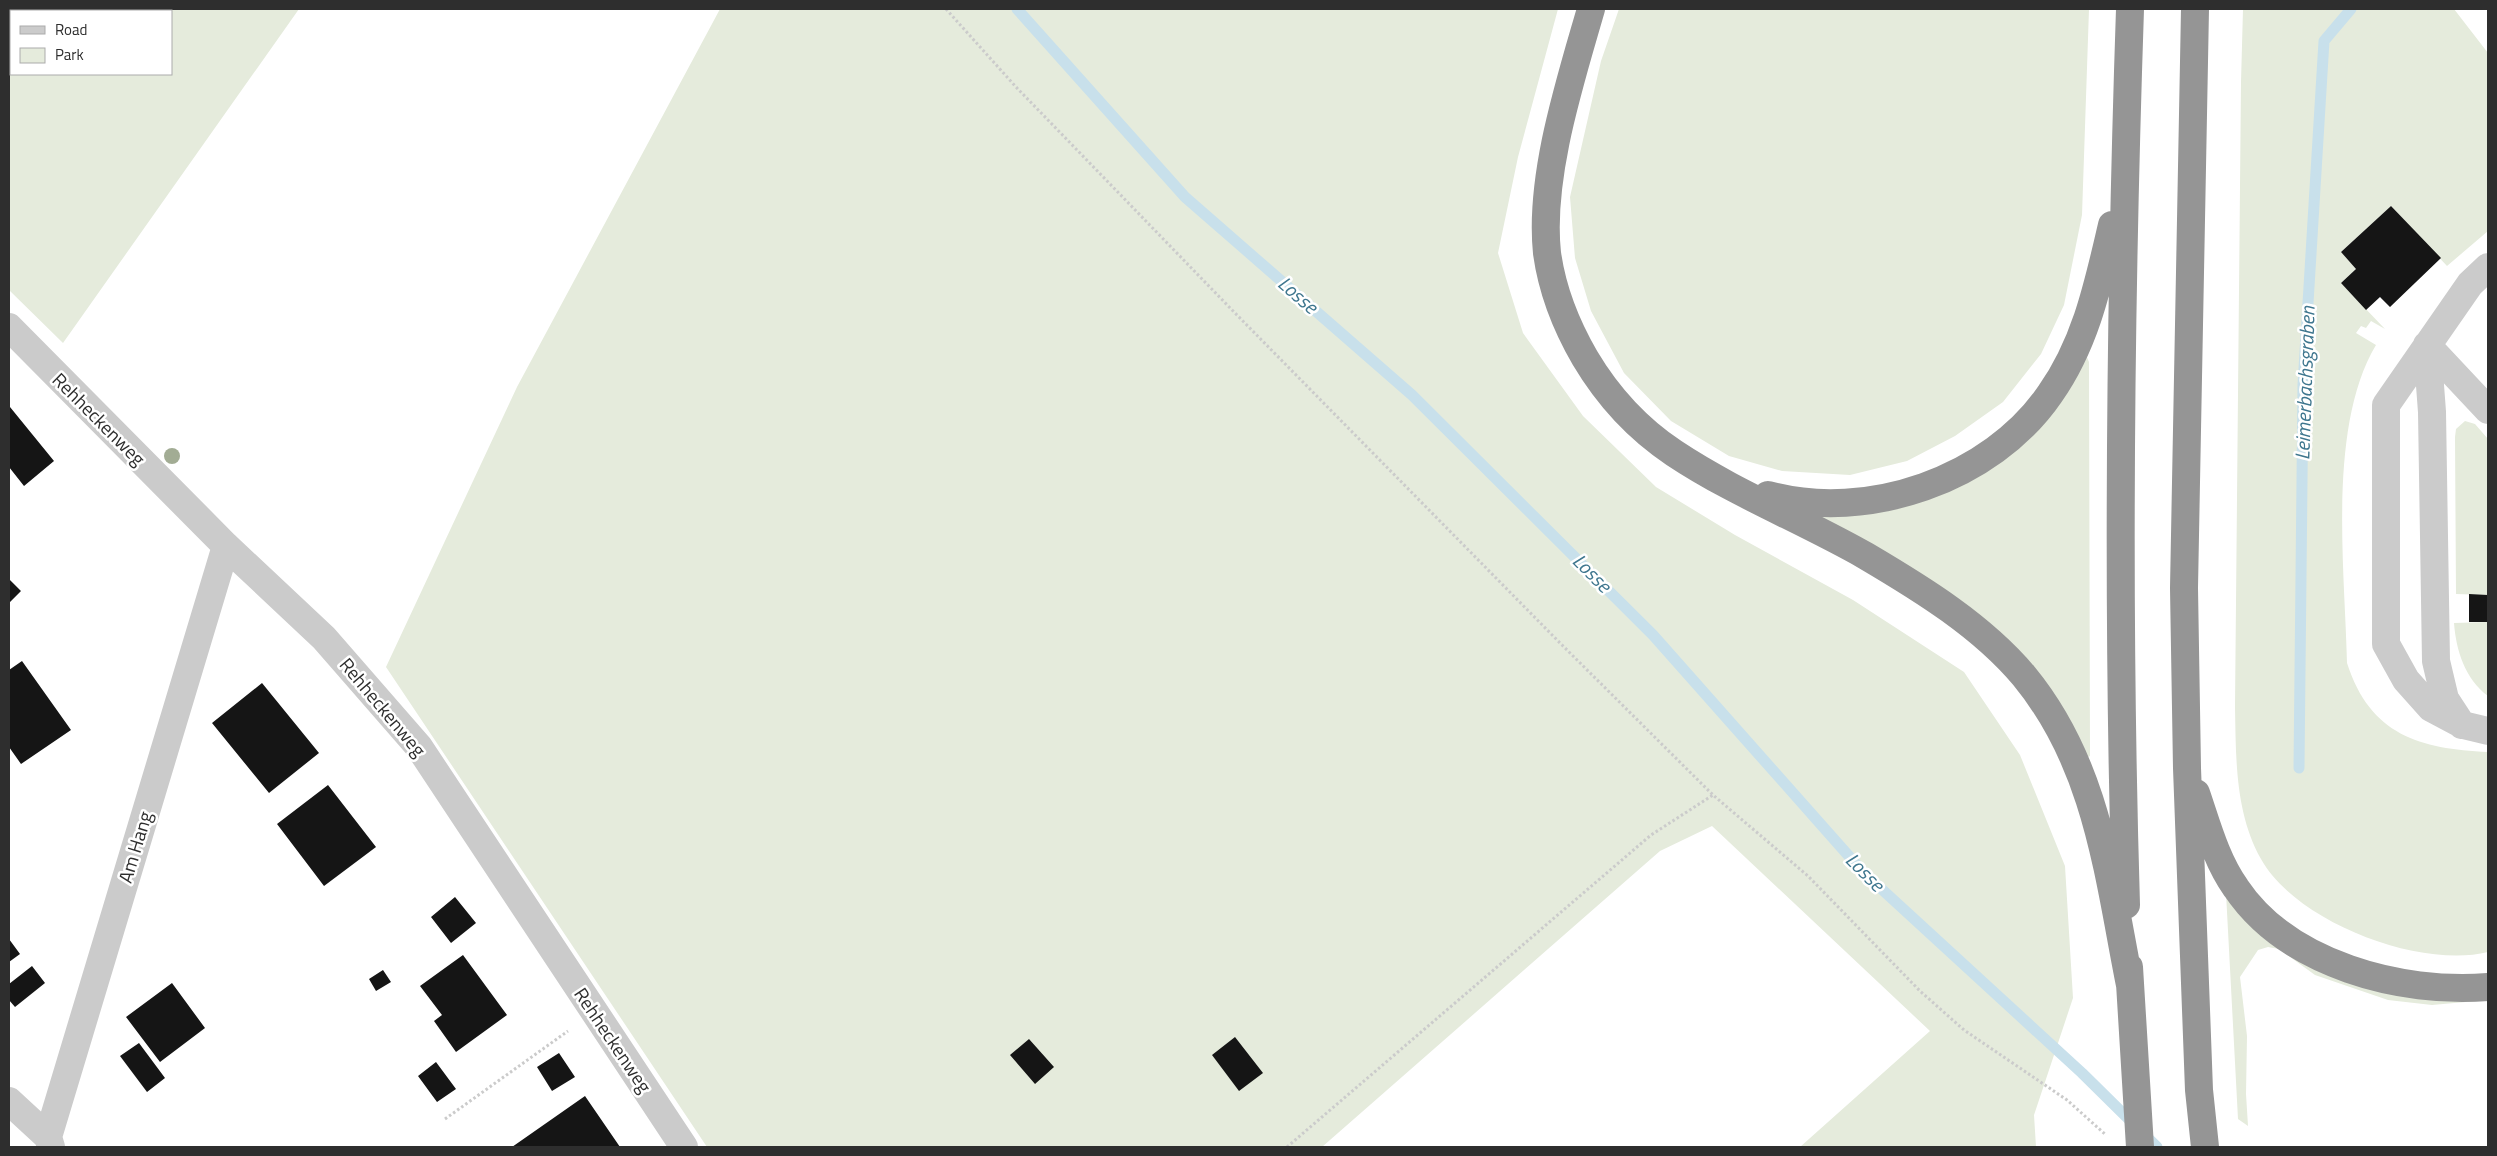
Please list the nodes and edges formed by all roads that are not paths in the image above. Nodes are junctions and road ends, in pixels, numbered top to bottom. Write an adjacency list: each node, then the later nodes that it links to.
1 (1591, 9): 9 (highway)
2 (2130, 9): 4 (highway)
3 (2196, 9): 12 (highway)
4 (2124, 167): 9 (highway); 13 (highway)
5 (2488, 267): 7 (street)
6 (9, 328): 10 (street, Rehheckenweg)
7 (2427, 345): 8 (street); 11 (street); 11 (street)
8 (2488, 410)
9 (1724, 481): 13 (highway)
10 (226, 546): 16 (street, Am Hang); 17 (street, Rehheckenweg)
11 (2475, 728)
12 (2187, 768): 14 (highway); 19 (highway)
13 (2130, 985): 18 (highway)
14 (2488, 987)
15 (9, 1101): 16 (street)
16 (49, 1142)
17 (684, 1147)
18 (2140, 1147)
19 (2204, 1147)

